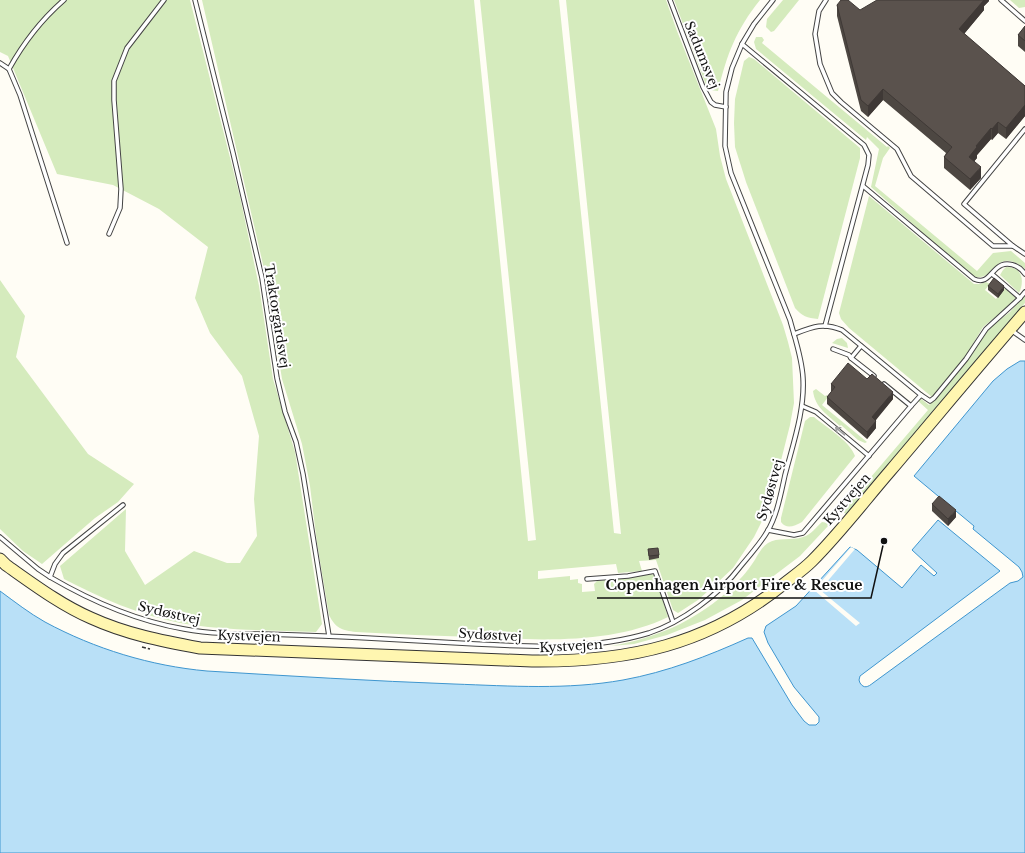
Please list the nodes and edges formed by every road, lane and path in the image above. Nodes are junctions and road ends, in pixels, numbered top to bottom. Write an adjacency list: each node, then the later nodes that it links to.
1 (64, 0): 11 (lane)
2 (164, 0): 15 (lane)
3 (195, 0): 44 (lane, Traktorgårdsvej)
4 (670, 0): 12 (lane, Sadumsvej)
5 (773, 0): 9 (lane, Sydøstvej)
6 (826, 0): 17 (lane)
7 (1001, 0): 8 (lane)
8 (1025, 21)
9 (742, 44): 12 (lane, Sydøstvej); 14 (lane)
10 (0, 63): 11 (lane)
11 (9, 69): 16 (lane)
12 (726, 107): 26 (lane, Sydøstvej)
13 (1025, 128): 17 (lane)
14 (862, 186): 19 (lane); 24 (lane)
15 (109, 234)
16 (67, 243)
17 (1013, 246): 18 (lane)
18 (1025, 254)
19 (992, 274): 20 (lane); 22 (lane)
20 (1025, 274)
21 (1025, 292): 22 (lane)
22 (1020, 298): 33 (lane)
23 (1025, 312): 25 (street, Kystvejen)
24 (825, 326): 26 (lane); 28 (lane)
25 (1010, 329): 27 (lane); 40 (street, Kystvejen)
26 (794, 334): 34 (lane, Sydøstvej)
27 (1025, 340)
28 (861, 346): 30 (lane); 33 (lane)
29 (833, 349): 30 (lane)
30 (851, 358): 31 (lane)
31 (875, 377)
32 (881, 382): 35 (lane)
33 (921, 395): 35 (lane)
34 (802, 406): 36 (lane, one-way to 34); 38 (lane, Sydøstvej)
35 (911, 406): 36 (lane)
36 (869, 456): 38 (lane)
37 (122, 505): 41 (lane)
38 (768, 530): 43 (lane, Sydøstvej)
39 (0, 538): 41 (lane, Sydøstvej)
40 (0, 560)
41 (50, 577): 44 (lane, Sydøstvej)
42 (588, 579): 43 (lane)
43 (674, 622): 44 (lane, Sydøstvej)
44 (329, 636)
45 (138, 646): 46 (path)
46 (153, 649)

